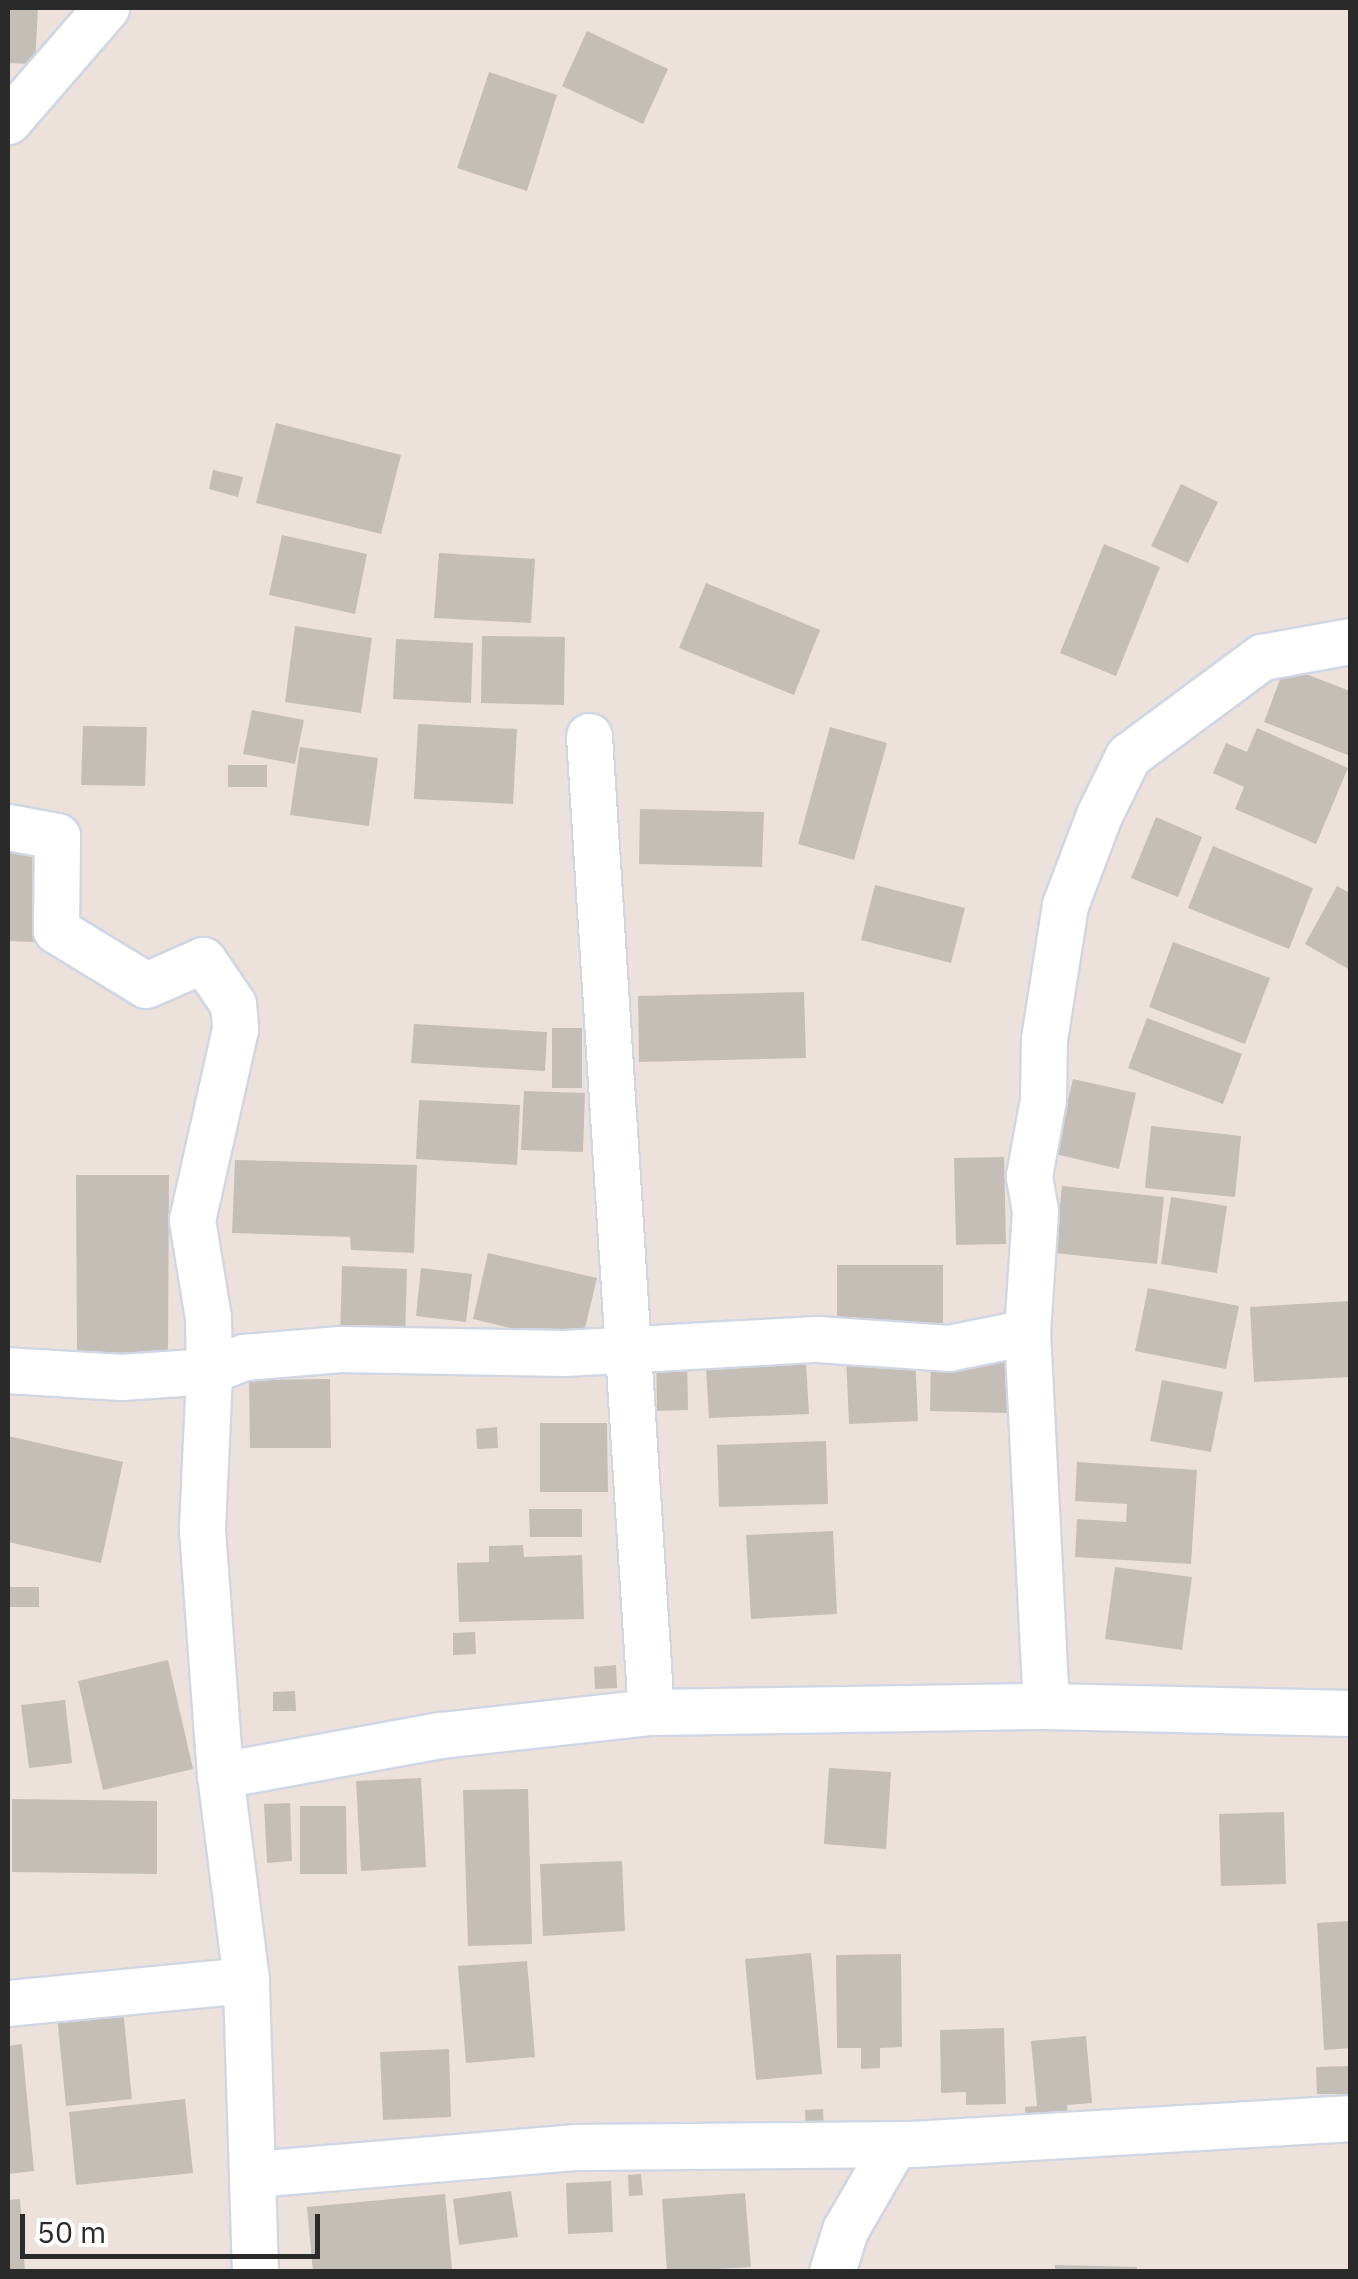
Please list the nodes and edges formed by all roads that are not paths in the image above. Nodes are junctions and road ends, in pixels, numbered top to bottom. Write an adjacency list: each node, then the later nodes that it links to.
1 (106, 8): 2 (street)
2 (8, 121)
3 (1350, 641): 6 (street)
4 (589, 736): 7 (street)
5 (8, 826): 9 (street)
6 (1027, 1332): 7 (street); 10 (street)
7 (632, 1348): 9 (street); 11 (street)
8 (8, 1370): 9 (street)
9 (209, 1371): 13 (street)
10 (1046, 1706): 11 (street); 12 (street)
11 (651, 1712): 13 (street)
12 (1350, 1713)
13 (220, 1775): 14 (street)
14 (246, 1980): 15 (street); 18 (street)
15 (8, 2003)
16 (1350, 2118): 17 (street)
17 (894, 2145): 18 (street); 20 (street)
18 (254, 2174): 19 (street)
19 (255, 2272)
20 (832, 2272)

